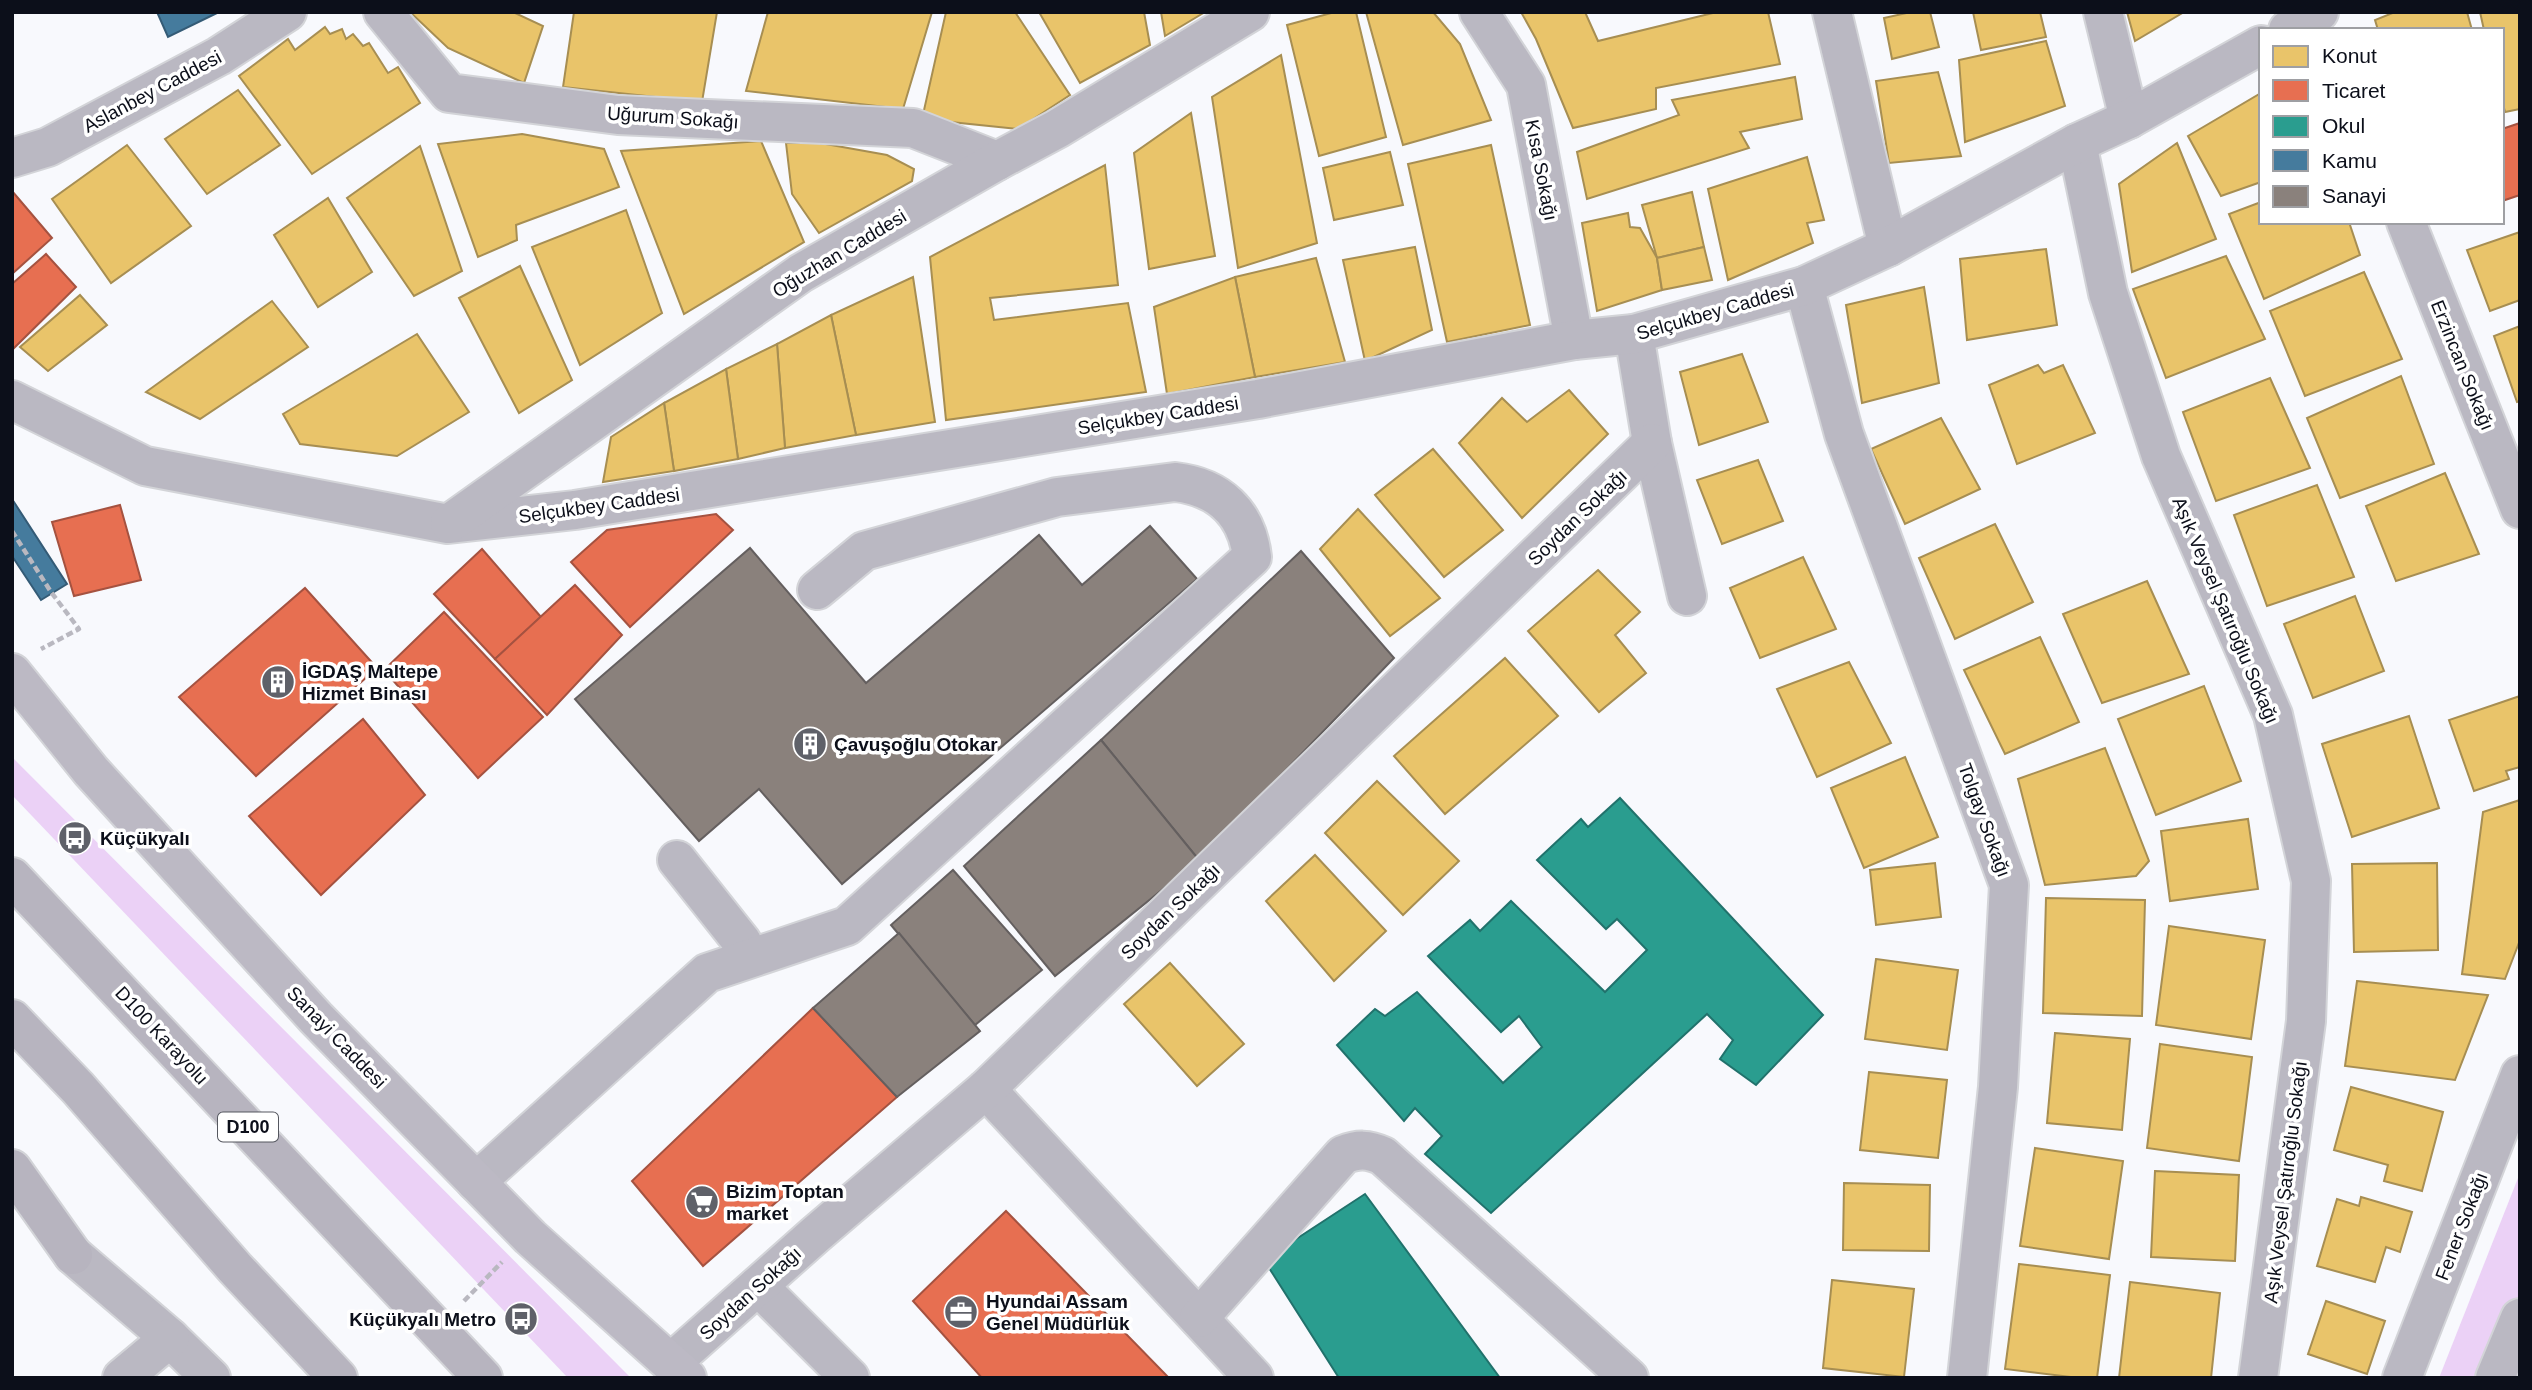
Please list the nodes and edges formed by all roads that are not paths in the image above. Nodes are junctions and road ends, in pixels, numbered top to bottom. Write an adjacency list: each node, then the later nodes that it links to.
1 (287, 12): 13 (street, Aslanbey Caddesi)
2 (383, 12): 14 (street, Uğurum Sokağı)
3 (1250, 12): 14 (street, Oğuzhan Caddesi)
4 (1479, 12): 19 (street, Kısa Sokağı)
5 (1832, 12): 16 (street)
6 (2104, 12): 11 (street)
7 (2321, 12): 8 (street); 9 (street)
8 (2292, 28)
9 (2328, 28)
10 (2259, 46): 11 (street, Selçukbey Caddesi)
11 (2129, 119): 12 (street, Selçukbey Caddesi)
12 (2077, 143): 16 (street, Selçukbey Caddesi); 50 (street, Aşık Veysel Şatıroğlu Sokağı)
13 (12, 158)
14 (997, 161): 23 (street, Oğuzhan Caddesi)
15 (2407, 224): 22 (street, Erzincan Sokağı)
16 (1888, 247): 17 (street, Selçukbey Caddesi)
17 (1804, 286): 18 (street, Selçukbey Caddesi); 49 (street, Tolgay Sokağı)
18 (1634, 334): 19 (street, Selçukbey Caddesi); 21 (street, Soydan Sokağı)
19 (1574, 340): 23 (street, Selçukbey Caddesi)
20 (12, 400): 23 (street, Selçukbey Caddesi)
21 (1652, 443): 25 (street, Soydan Sokağı); 32 (street, Soydan Sokağı)
22 (2520, 509)
23 (448, 524)
24 (817, 590): 29 (street)
25 (1687, 596)
26 (23, 662): 34 (main road, Sanayi Caddesi)
27 (677, 860): 29 (street)
28 (12, 877): 45 (highway, D100 Karayolu / D100)
29 (746, 959): 34 (street)
30 (12, 1019): 44 (highway)
31 (2520, 1074): 51 (street, Fener Sokağı)
32 (986, 1089): 37 (street, Soydan Sokağı); 38 (street)
33 (12, 1169): 36 (highway)
34 (477, 1182): 41 (main road, Sanayi Caddesi)
35 (12, 1196): 36 (main road)
36 (73, 1255): 40 (street)
37 (758, 1286): 41 (street, Soydan Sokağı); 46 (street)
38 (1199, 1318): 47 (street); 48 (street)
39 (2520, 1318): 52 (street)
40 (170, 1338): 42 (street); 43 (street)
41 (679, 1370)
42 (122, 1378)
43 (211, 1378)
44 (338, 1378)
45 (483, 1378)
46 (850, 1378)
47 (1254, 1378)
48 (1629, 1378)
49 (1967, 1378)
50 (2258, 1378)
51 (2402, 1378)
52 (2495, 1378)

